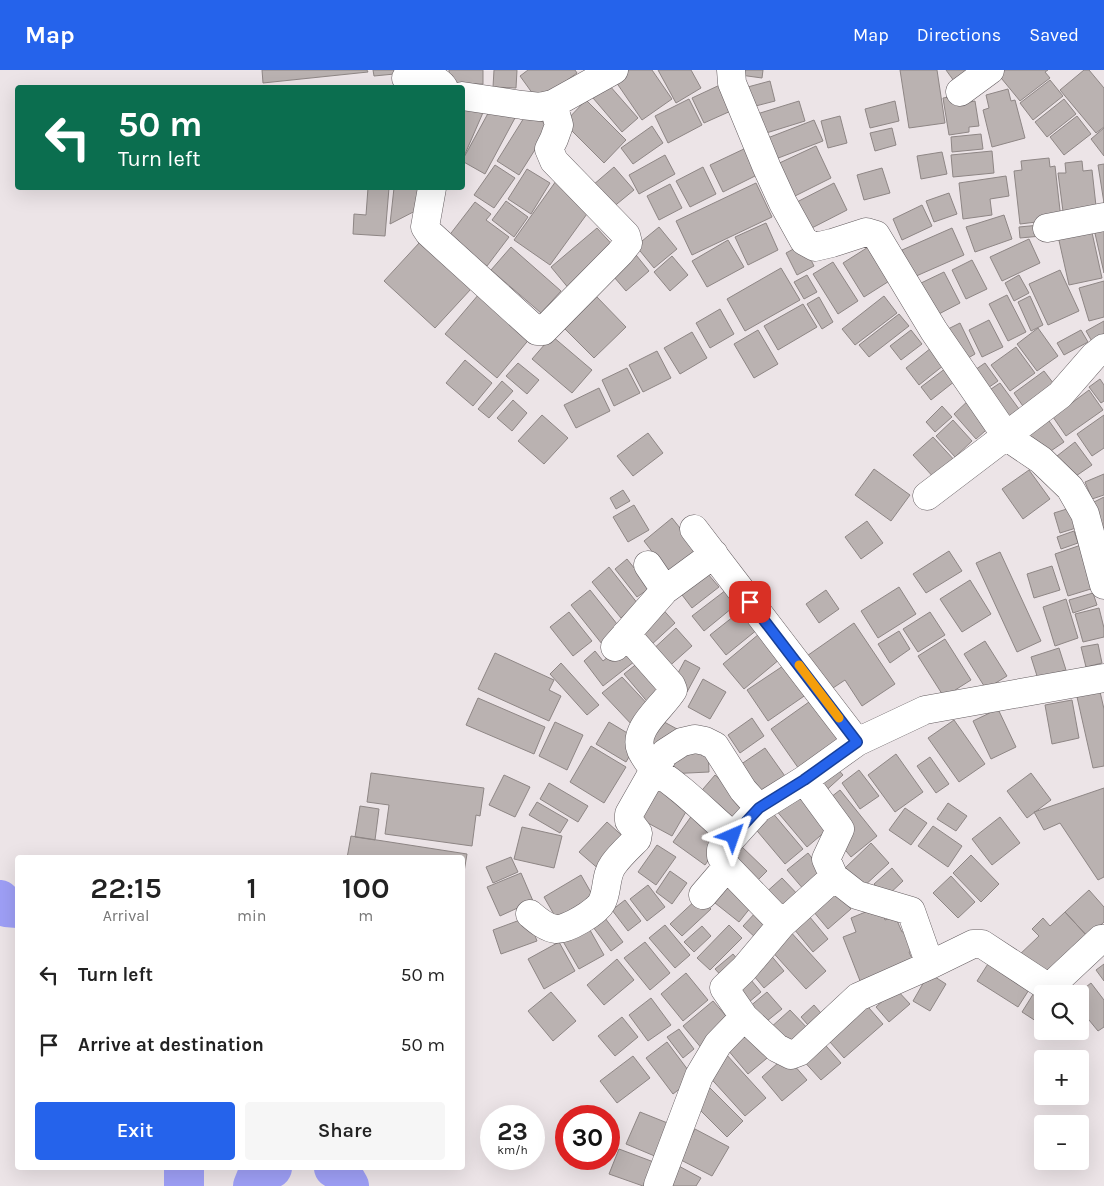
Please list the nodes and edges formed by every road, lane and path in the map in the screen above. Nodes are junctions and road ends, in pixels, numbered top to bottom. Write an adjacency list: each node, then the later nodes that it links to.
1 (731, 70): 13 (street)
2 (990, 70): 6 (street)
3 (599, 73): 8 (street)
4 (406, 78): 5 (street)
5 (442, 85)
6 (960, 92)
7 (465, 96): 8 (street)
8 (553, 104): 9 (street)
9 (432, 190)
10 (1104, 217): 11 (street)
11 (1047, 228)
12 (1104, 348): 13 (street)
13 (1007, 436): 14 (street); 18 (street)
14 (927, 496)
15 (694, 529): 16 (street)
16 (714, 554): 19 (street); 21 (street)
17 (648, 565): 19 (street)
18 (1104, 585)
19 (665, 590): 22 (street)
20 (1104, 678): 21 (street)
21 (857, 742): 23 (street)
22 (654, 770): 24 (street); 25 (street); 29 (street)
23 (804, 780): 24 (street); 27 (street)
24 (759, 808): 25 (street)
25 (733, 836): 26 (street)
26 (727, 867): 28 (street); 30 (street)
27 (834, 877): 30 (street); 32 (street)
28 (704, 895)
29 (530, 914)
30 (782, 924): 33 (street)
31 (1104, 939): 32 (street)
32 (930, 965): 33 (street)
33 (744, 1017): 34 (street)
34 (658, 1185)

